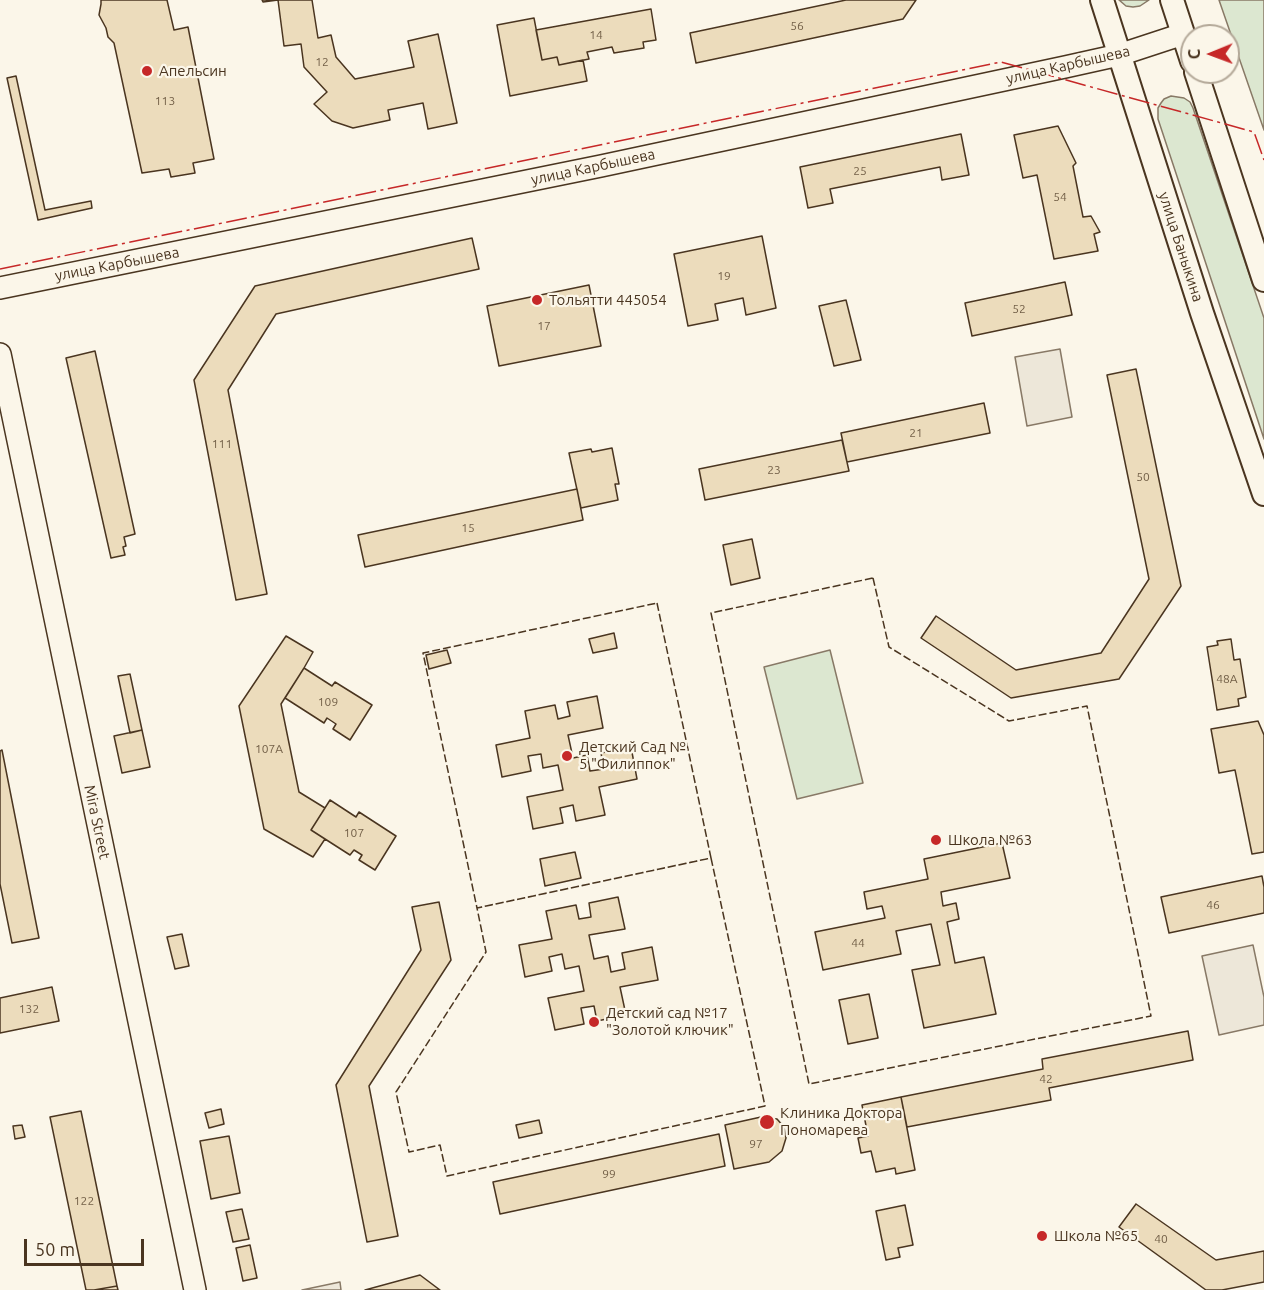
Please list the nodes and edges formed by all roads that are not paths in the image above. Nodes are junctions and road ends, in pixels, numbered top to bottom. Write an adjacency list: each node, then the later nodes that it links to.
1 (1102, 0): 5 (main road, улица Баныкина)
2 (1172, 0): 3 (main road)
3 (1180, 25)
4 (1180, 35): 5 (street, улица Карбышева)
5 (1119, 55): 8 (street, улица Карбышева); 10 (main road, улица Баныкина)
6 (1200, 84): 7 (main road)
7 (1264, 280)
8 (0, 288)
9 (0, 354): 11 (street, Mira Street)
10 (1264, 494)
11 (195, 1290)

